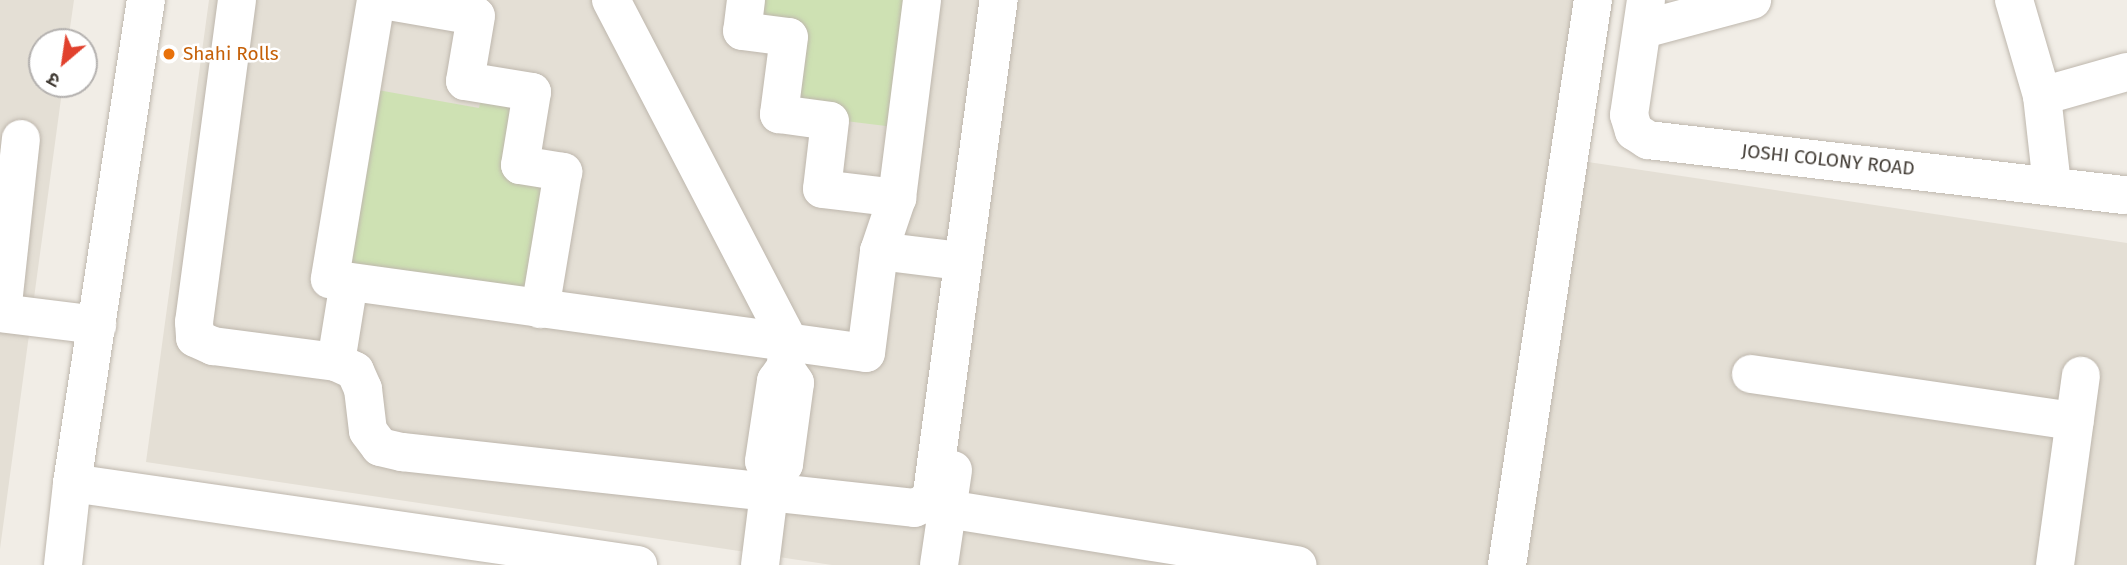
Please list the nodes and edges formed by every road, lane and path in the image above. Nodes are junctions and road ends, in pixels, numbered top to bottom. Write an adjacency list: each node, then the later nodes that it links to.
1 (146, 0): 25 (street)
2 (237, 0): 27 (street)
3 (376, 0): 22 (street)
4 (611, 0): 26 (street)
5 (746, 0): 19 (street)
6 (922, 0): 19 (street)
7 (999, 0): 21 (street)
8 (1021, 0): 33 (street)
9 (1594, 0): 40 (street)
10 (1752, 0): 13 (street)
11 (404, 2): 23 (street)
12 (2024, 3): 15 (street)
13 (1645, 15): 17 (street, JOSHI COLONY ROAD)
14 (2127, 72): 15 (street)
15 (2042, 96): 17 (street)
16 (21, 139): 24 (street)
17 (2052, 185): 18 (street, JOSHI COLONY ROAD)
18 (2127, 195)
19 (897, 198): 20 (street)
20 (879, 251): 21 (street); 26 (street)
21 (961, 261): 32 (street)
22 (349, 282): 23 (street); 27 (street)
23 (541, 309): 26 (street)
24 (1, 313): 25 (street)
25 (97, 325): 31 (street)
26 (787, 355): 32 (street)
27 (336, 362): 32 (street)
28 (1751, 374): 30 (street)
29 (2081, 376): 30 (street)
30 (2075, 421): 41 (street)
31 (72, 483): 34 (street); 35 (street)
32 (770, 485): 37 (street)
33 (947, 509): 38 (street); 39 (street)
34 (551, 559): 36 (street)
35 (63, 565)
36 (638, 565)
37 (760, 565)
38 (940, 565)
39 (1298, 565)
40 (1507, 565)
41 (2055, 565)

